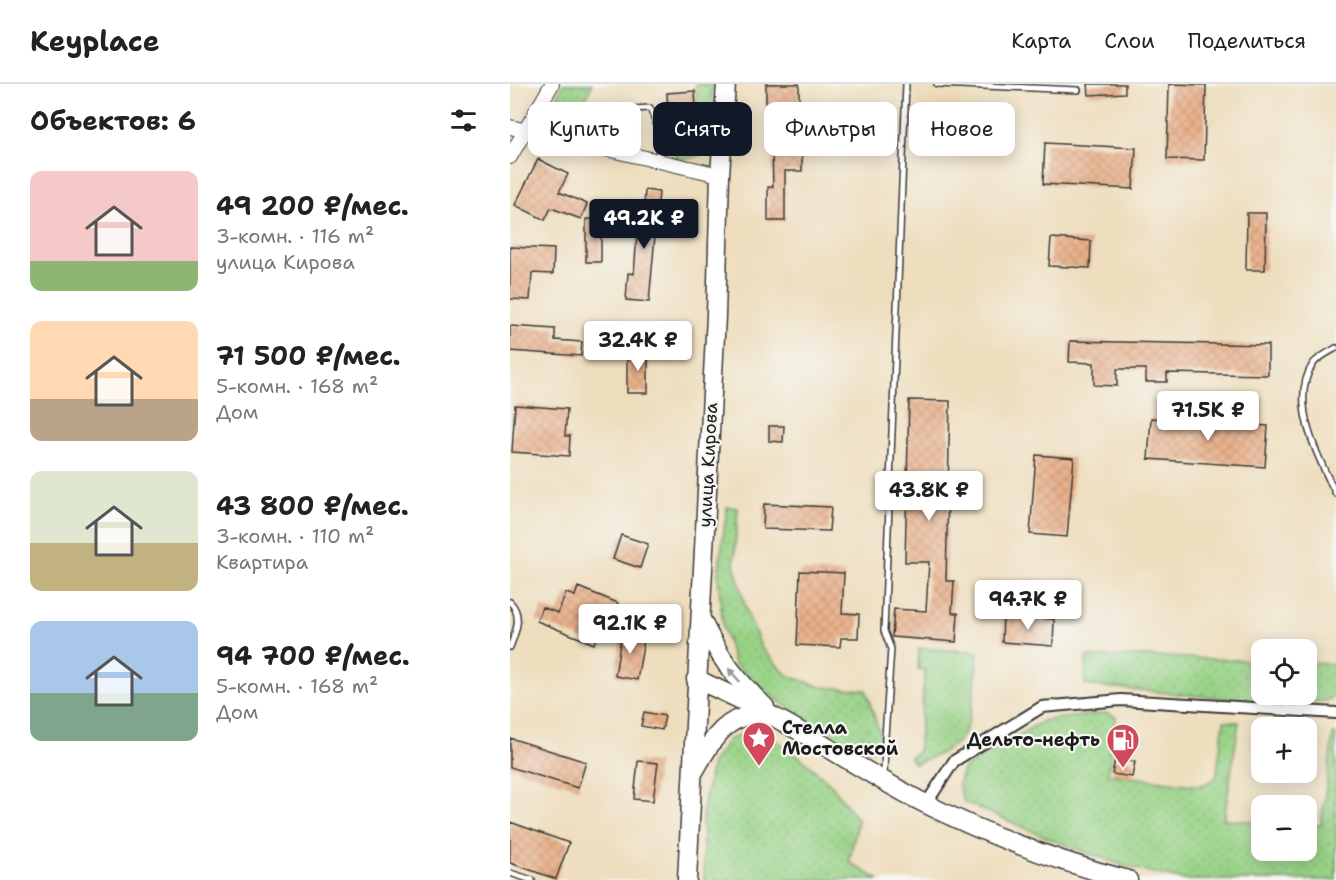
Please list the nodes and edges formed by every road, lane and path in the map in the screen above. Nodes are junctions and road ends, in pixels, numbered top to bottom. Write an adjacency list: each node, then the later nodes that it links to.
1 (552, 84): 8 (street)
2 (726, 84): 12 (main road, улица Кирова)
3 (906, 84): 23 (lane)
4 (937, 84): 5 (lane)
5 (1078, 90)
6 (641, 109): 11 (lane)
7 (510, 127): 8 (street)
8 (526, 129): 10 (street)
9 (641, 156): 11 (street)
10 (510, 157)
11 (660, 160): 12 (street)
12 (720, 175): 16 (main road, улица Кирова)
13 (1336, 348): 14 (lane)
14 (1336, 494)
15 (510, 602): 17 (lane)
16 (700, 617): 19 (main road, улица Кирова); 21 (main road, one-way to 16)
17 (511, 638): 18 (lane)
18 (510, 647)
19 (696, 679): 21 (main road); 22 (main road, улица Кирова)
20 (1336, 713): 24 (street)
21 (775, 717): 22 (main road); 23 (main road)
22 (692, 774): 27 (main road, улица Кирова)
23 (884, 782): 24 (main road)
24 (926, 804): 28 (main road)
25 (510, 873): 26 (lane)
26 (532, 880)
27 (687, 880)
28 (1128, 880)

